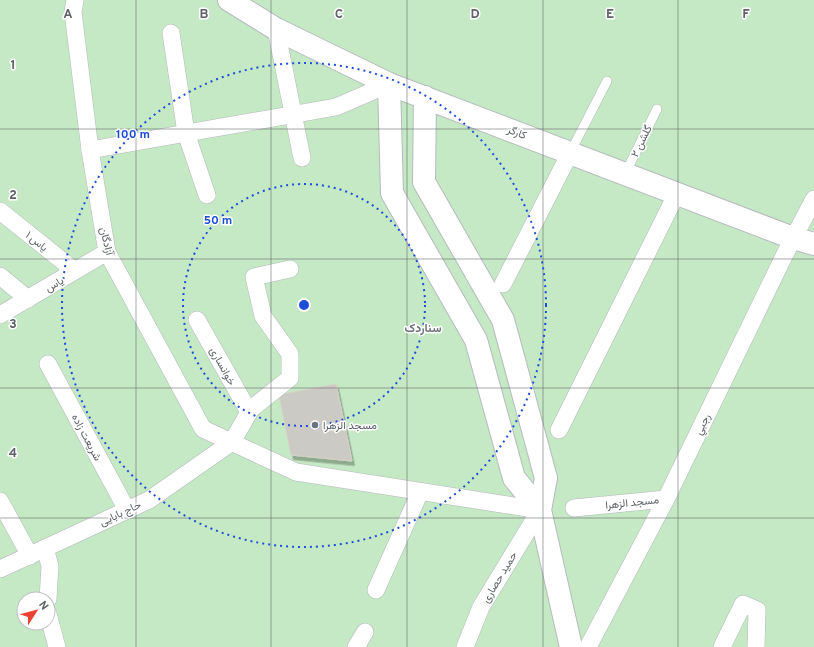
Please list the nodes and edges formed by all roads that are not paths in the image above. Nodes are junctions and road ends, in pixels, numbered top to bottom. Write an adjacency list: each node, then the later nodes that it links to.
1 (75, 0): 11 (street, آزادگان)
2 (229, 0): 3 (main road, کارگر)
3 (276, 29): 6 (main road, کارگر); 9 (street)
4 (171, 33): 10 (street)
5 (607, 81): 12 (lane)
6 (389, 84): 7 (main road, کارگر); 9 (street); 38 (main road)
7 (425, 97): 12 (main road, کارگر); 38 (main road)
8 (657, 109): 14 (lane, گلشن ۲)
9 (293, 114): 10 (street); 13 (street)
10 (186, 133): 11 (street); 16 (street)
11 (90, 150): 21 (street, آزادگان)
12 (570, 153): 14 (main road, کارگر); 25 (street)
13 (302, 158)
14 (625, 174): 15 (main road, کارگر)
15 (677, 193): 19 (main road, کارگر); 31 (street)
16 (207, 196)
17 (814, 199): 19 (street, رجبي)
18 (0, 211): 23 (street, یاس ۱)
19 (793, 238): 20 (main road, کارگر); 34 (street, رجبي)
20 (814, 244)
21 (107, 252): 23 (street, یاس); 32 (street, آزادگان)
22 (290, 269): 30 (street)
23 (75, 271): 26 (street, یاس)
24 (0, 276): 26 (street)
25 (503, 284)
26 (28, 299): 27 (street, یاس)
27 (0, 315)
28 (197, 320): 30 (street, خوانساری)
29 (48, 364): 37 (street, شریعت زاده)
30 (249, 412): 32 (street)
31 (559, 430)
32 (232, 442): 33 (street); 37 (street, حاج بابایی)
33 (420, 492): 38 (street); 42 (street)
34 (666, 499): 36 (street, مسجد الزهرا); 50 (street, رجبي)
35 (0, 500): 40 (street)
36 (574, 508)
37 (127, 510): 39 (street, حاج بابایی)
38 (540, 510): 48 (street, حمید حصاری); 49 (main road)
39 (45, 548): 40 (street, حاج بابایی); 43 (street)
40 (30, 556): 41 (street, حاج بابایی)
41 (0, 569)
42 (376, 590)
43 (48, 591)
44 (53, 631): 46 (street)
45 (365, 632): 47 (street)
46 (57, 647)
47 (356, 647)
48 (464, 647)
49 (571, 647)
50 (588, 647)
51 (722, 647): 52 (street)
52 (756, 647)

